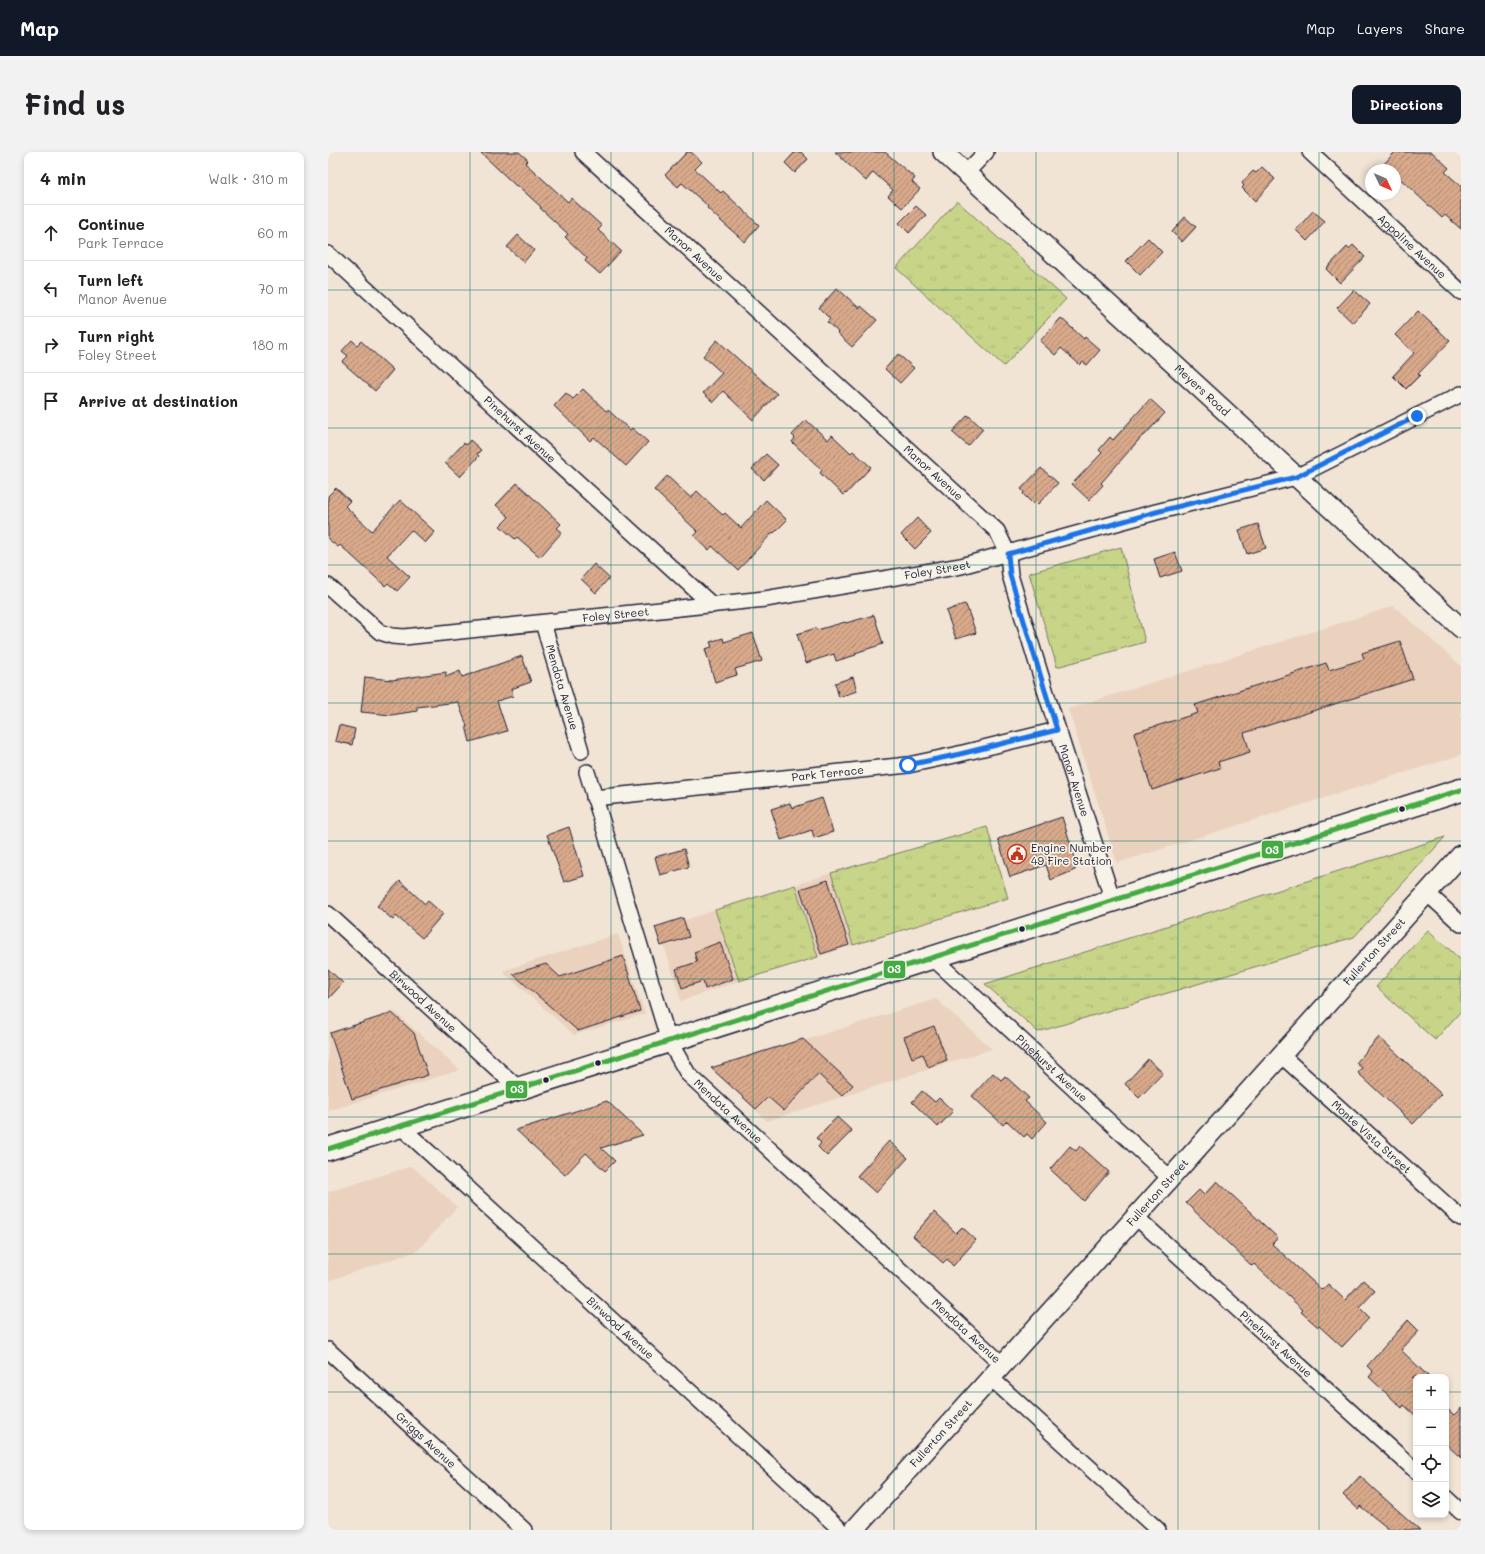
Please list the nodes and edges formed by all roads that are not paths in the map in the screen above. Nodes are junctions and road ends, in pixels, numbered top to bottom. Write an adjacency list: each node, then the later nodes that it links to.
1 (583, 152): 10 (street, Manor Avenue)
2 (943, 152): 5 (street, Meyers Road)
3 (986, 152): 5 (street)
4 (1310, 152): 7 (street, Appoline Avenue)
5 (966, 173): 9 (street, Meyers Road)
6 (328, 254): 12 (street, Pinehurst Avenue)
7 (1461, 292)
8 (1461, 394): 9 (street, Foley Street)
9 (1296, 477): 10 (street, Foley Street); 14 (street, Meyers Road)
10 (1008, 554): 12 (street, Foley Street); 15 (street, Manor Avenue)
11 (328, 586): 13 (street, Foley Street)
12 (712, 605): 13 (street, Foley Street)
13 (543, 623): 16 (street, Mendota Avenue)
14 (1461, 628)
15 (1057, 730): 19 (street, Park Terrace); 22 (street, Manor Avenue)
16 (581, 751)
17 (587, 772): 19 (street, Mendota Avenue)
18 (1461, 790): 22 (main road)
19 (594, 798): 26 (street, Mendota Avenue)
20 (1461, 855): 21 (street, Fullerton Street)
21 (1427, 893): 24 (street); 27 (street, Fullerton Street)
22 (1113, 902): 25 (main road)
23 (328, 914): 28 (street, Birwood Avenue)
24 (1461, 924)
25 (933, 958): 26 (main road); 31 (street, Pinehurst Avenue)
26 (669, 1041): 28 (main road); 35 (street, Mendota Avenue)
27 (1281, 1055): 31 (street, Fullerton Street); 33 (street, Monte Vista Street)
28 (519, 1089): 29 (main road)
29 (400, 1126): 30 (main road); 40 (street, Birwood Avenue)
30 (328, 1149)
31 (1170, 1178): 32 (street, Fullerton Street)
32 (1136, 1217): 35 (street, Fullerton Street); 36 (street, Pinehurst Avenue)
33 (1461, 1218)
34 (328, 1350): 39 (street, Griggs Avenue)
35 (997, 1372): 41 (street, Fullerton Street); 42 (street, Mendota Avenue)
36 (1413, 1468)
37 (1449, 1501): 38 (street)
38 (1461, 1512)
39 (524, 1530)
40 (841, 1530)
41 (854, 1530)
42 (1158, 1530)

